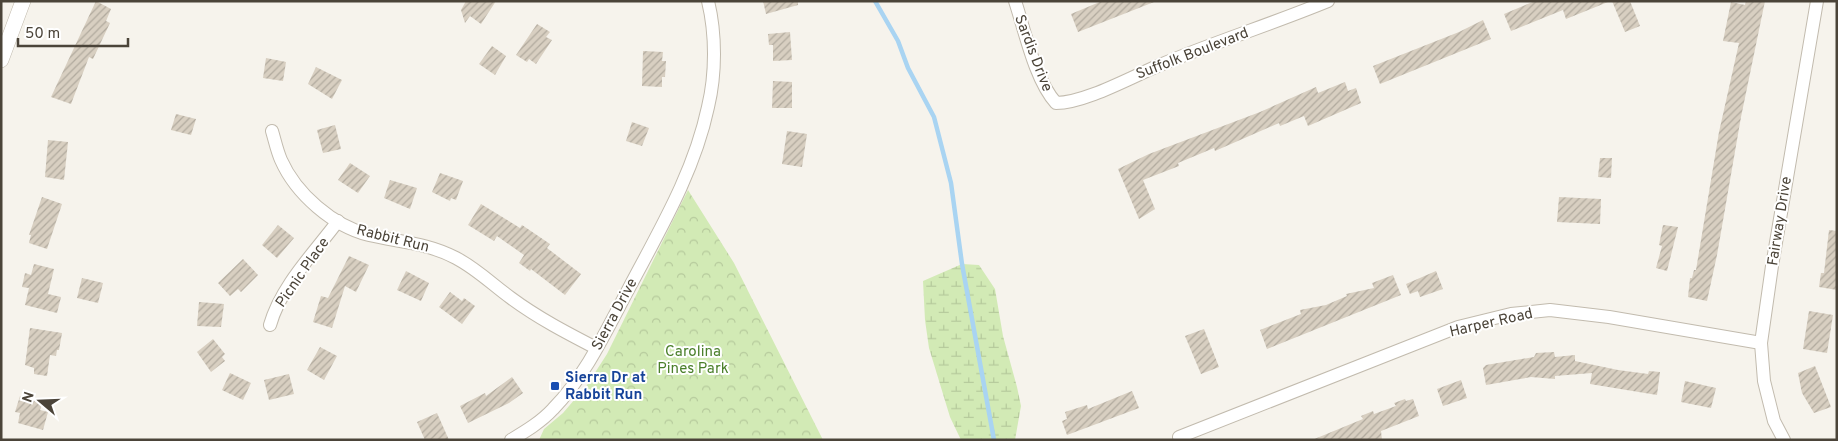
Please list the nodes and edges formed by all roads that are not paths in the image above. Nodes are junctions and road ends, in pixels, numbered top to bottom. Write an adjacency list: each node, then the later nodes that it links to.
1 (23, 1): 6 (street)
2 (708, 1): 12 (street, Sierra Drive)
3 (1015, 1): 7 (street, Sardis Drive)
4 (1817, 1): 11 (street, Fairway Drive)
5 (1321, 3): 7 (street, Suffolk Boulevard)
6 (1, 60)
7 (1056, 103)
8 (272, 131): 9 (street, Rabbit Run)
9 (338, 221): 10 (street, Picnic Place); 12 (street, Rabbit Run)
10 (270, 325)
11 (1761, 343): 13 (street, Harper Road); 15 (street, Fairway Drive)
12 (596, 348): 14 (street, Sierra Drive)
13 (1179, 437)
14 (511, 440)
15 (1784, 440)

